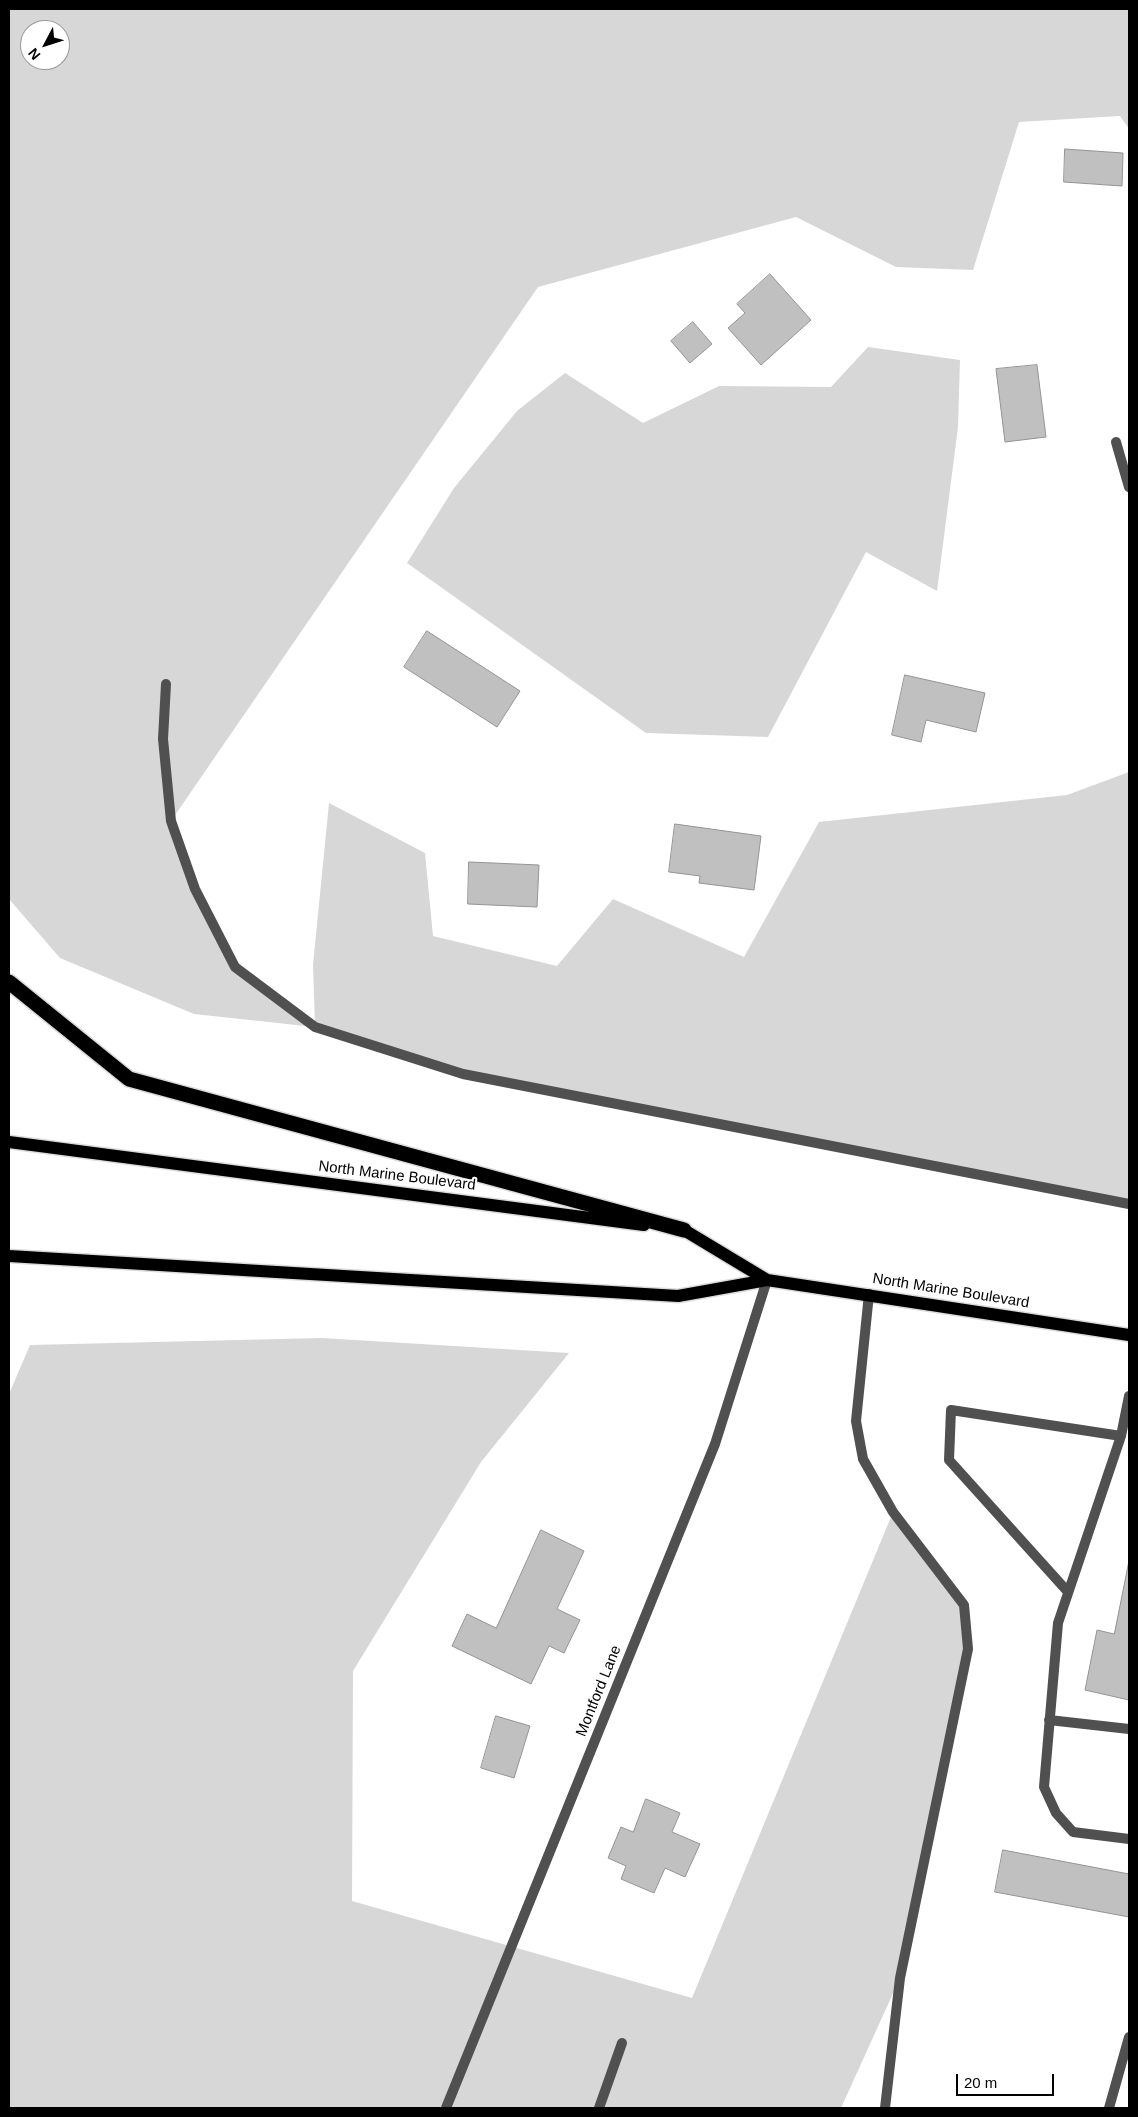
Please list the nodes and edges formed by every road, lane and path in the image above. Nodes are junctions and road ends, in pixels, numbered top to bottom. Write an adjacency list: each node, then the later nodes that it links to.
1 (1116, 442): 2 (street)
2 (1129, 487)
3 (166, 684): 6 (street)
4 (9, 982): 7 (highway)
5 (9, 1142): 7 (main road, North Marine Boulevard)
6 (1129, 1204)
7 (684, 1230): 9 (main road, North Marine Boulevard)
8 (9, 1256): 9 (main road, North Marine Boulevard)
9 (767, 1280): 10 (main road, North Marine Boulevard); 20 (street, Montford Lane)
10 (869, 1294): 11 (main road, North Marine Boulevard); 22 (street)
11 (1129, 1335)
12 (1129, 1396): 13 (street)
13 (1121, 1436): 14 (street); 14 (street)
14 (1068, 1592): 15 (street)
15 (1049, 1720): 16 (street); 17 (street)
16 (1129, 1730)
17 (1129, 1838)
18 (1129, 2037): 23 (street)
19 (622, 2043): 21 (street)
20 (446, 2108)
21 (599, 2108)
22 (885, 2108)
23 (1109, 2108)

